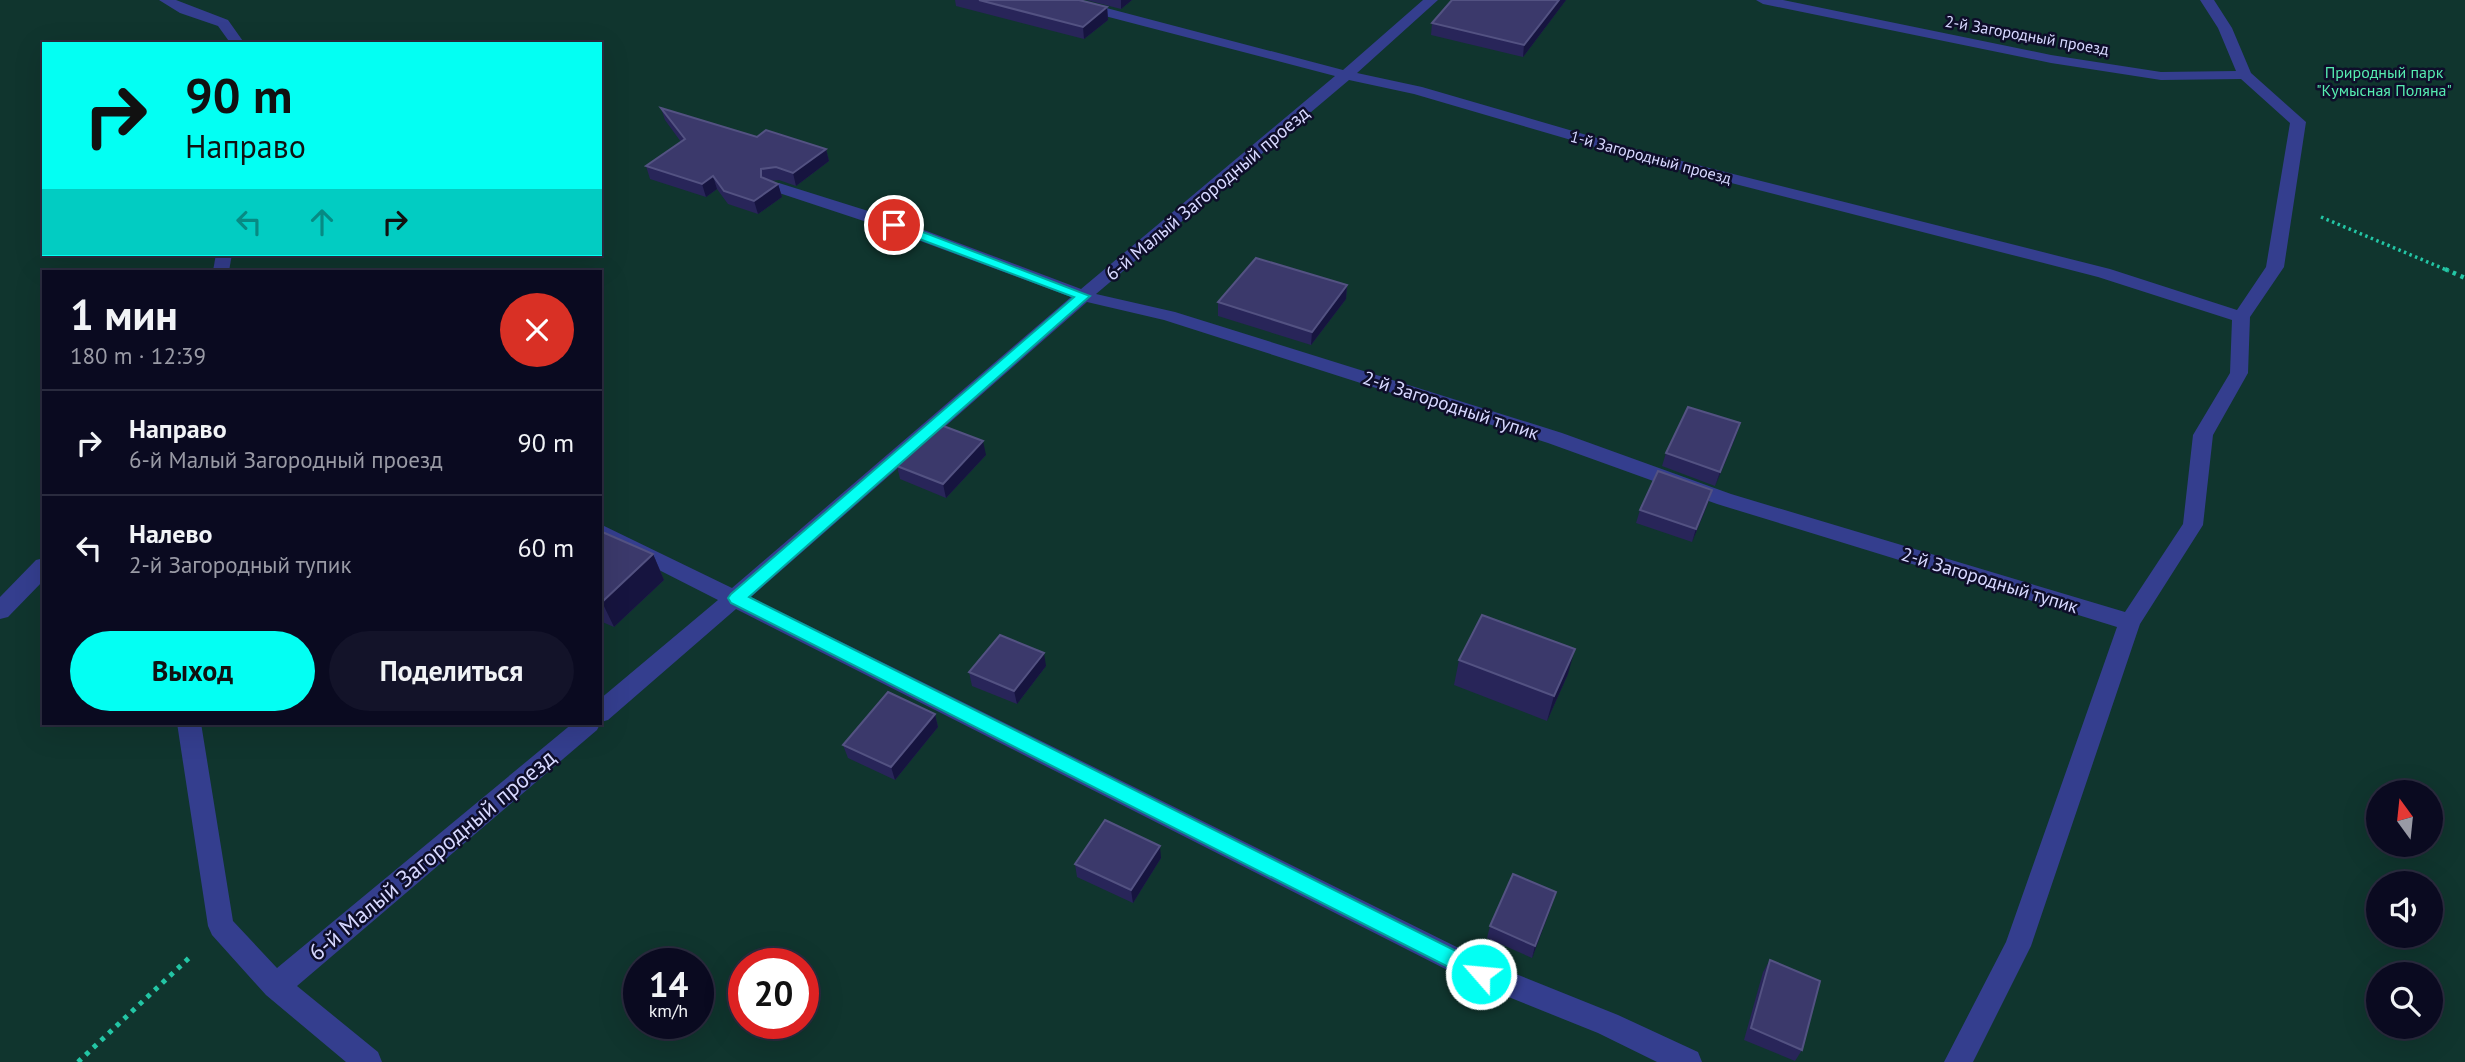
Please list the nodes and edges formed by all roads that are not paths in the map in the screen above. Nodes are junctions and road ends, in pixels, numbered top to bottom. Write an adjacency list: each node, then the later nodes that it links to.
1 (166, 0): 6 (street)
2 (1060, 0): 7 (street, 1-й Загородный проезд)
3 (1431, 0): 7 (street, 6-й Малый Загородный проезд)
4 (1763, 0): 8 (street, 2-й Загородный проезд)
5 (2207, 0): 8 (street)
6 (237, 42)
7 (1347, 75): 10 (street, 6-й Малый Загородный проезд); 11 (street, 1-й Загородный проезд)
8 (2245, 75): 11 (street)
9 (773, 186): 10 (street, 2-й Загородный тупик)
10 (1083, 296): 14 (street, 6-й Малый Загородный проезд); 16 (street, 2-й Загородный тупик)
11 (2241, 317): 16 (street)
12 (602, 532): 14 (street)
13 (42, 568): 15 (street)
14 (736, 598): 17 (street, 6-й Малый Загородный проезд); 22 (street)
15 (0, 611)
16 (2130, 621): 23 (street)
17 (602, 711)
18 (188, 725): 20 (street)
19 (587, 725): 20 (street, 6-й Малый Загородный проезд)
20 (276, 986): 21 (street)
21 (368, 1062)
22 (1688, 1062)
23 (1958, 1062)

